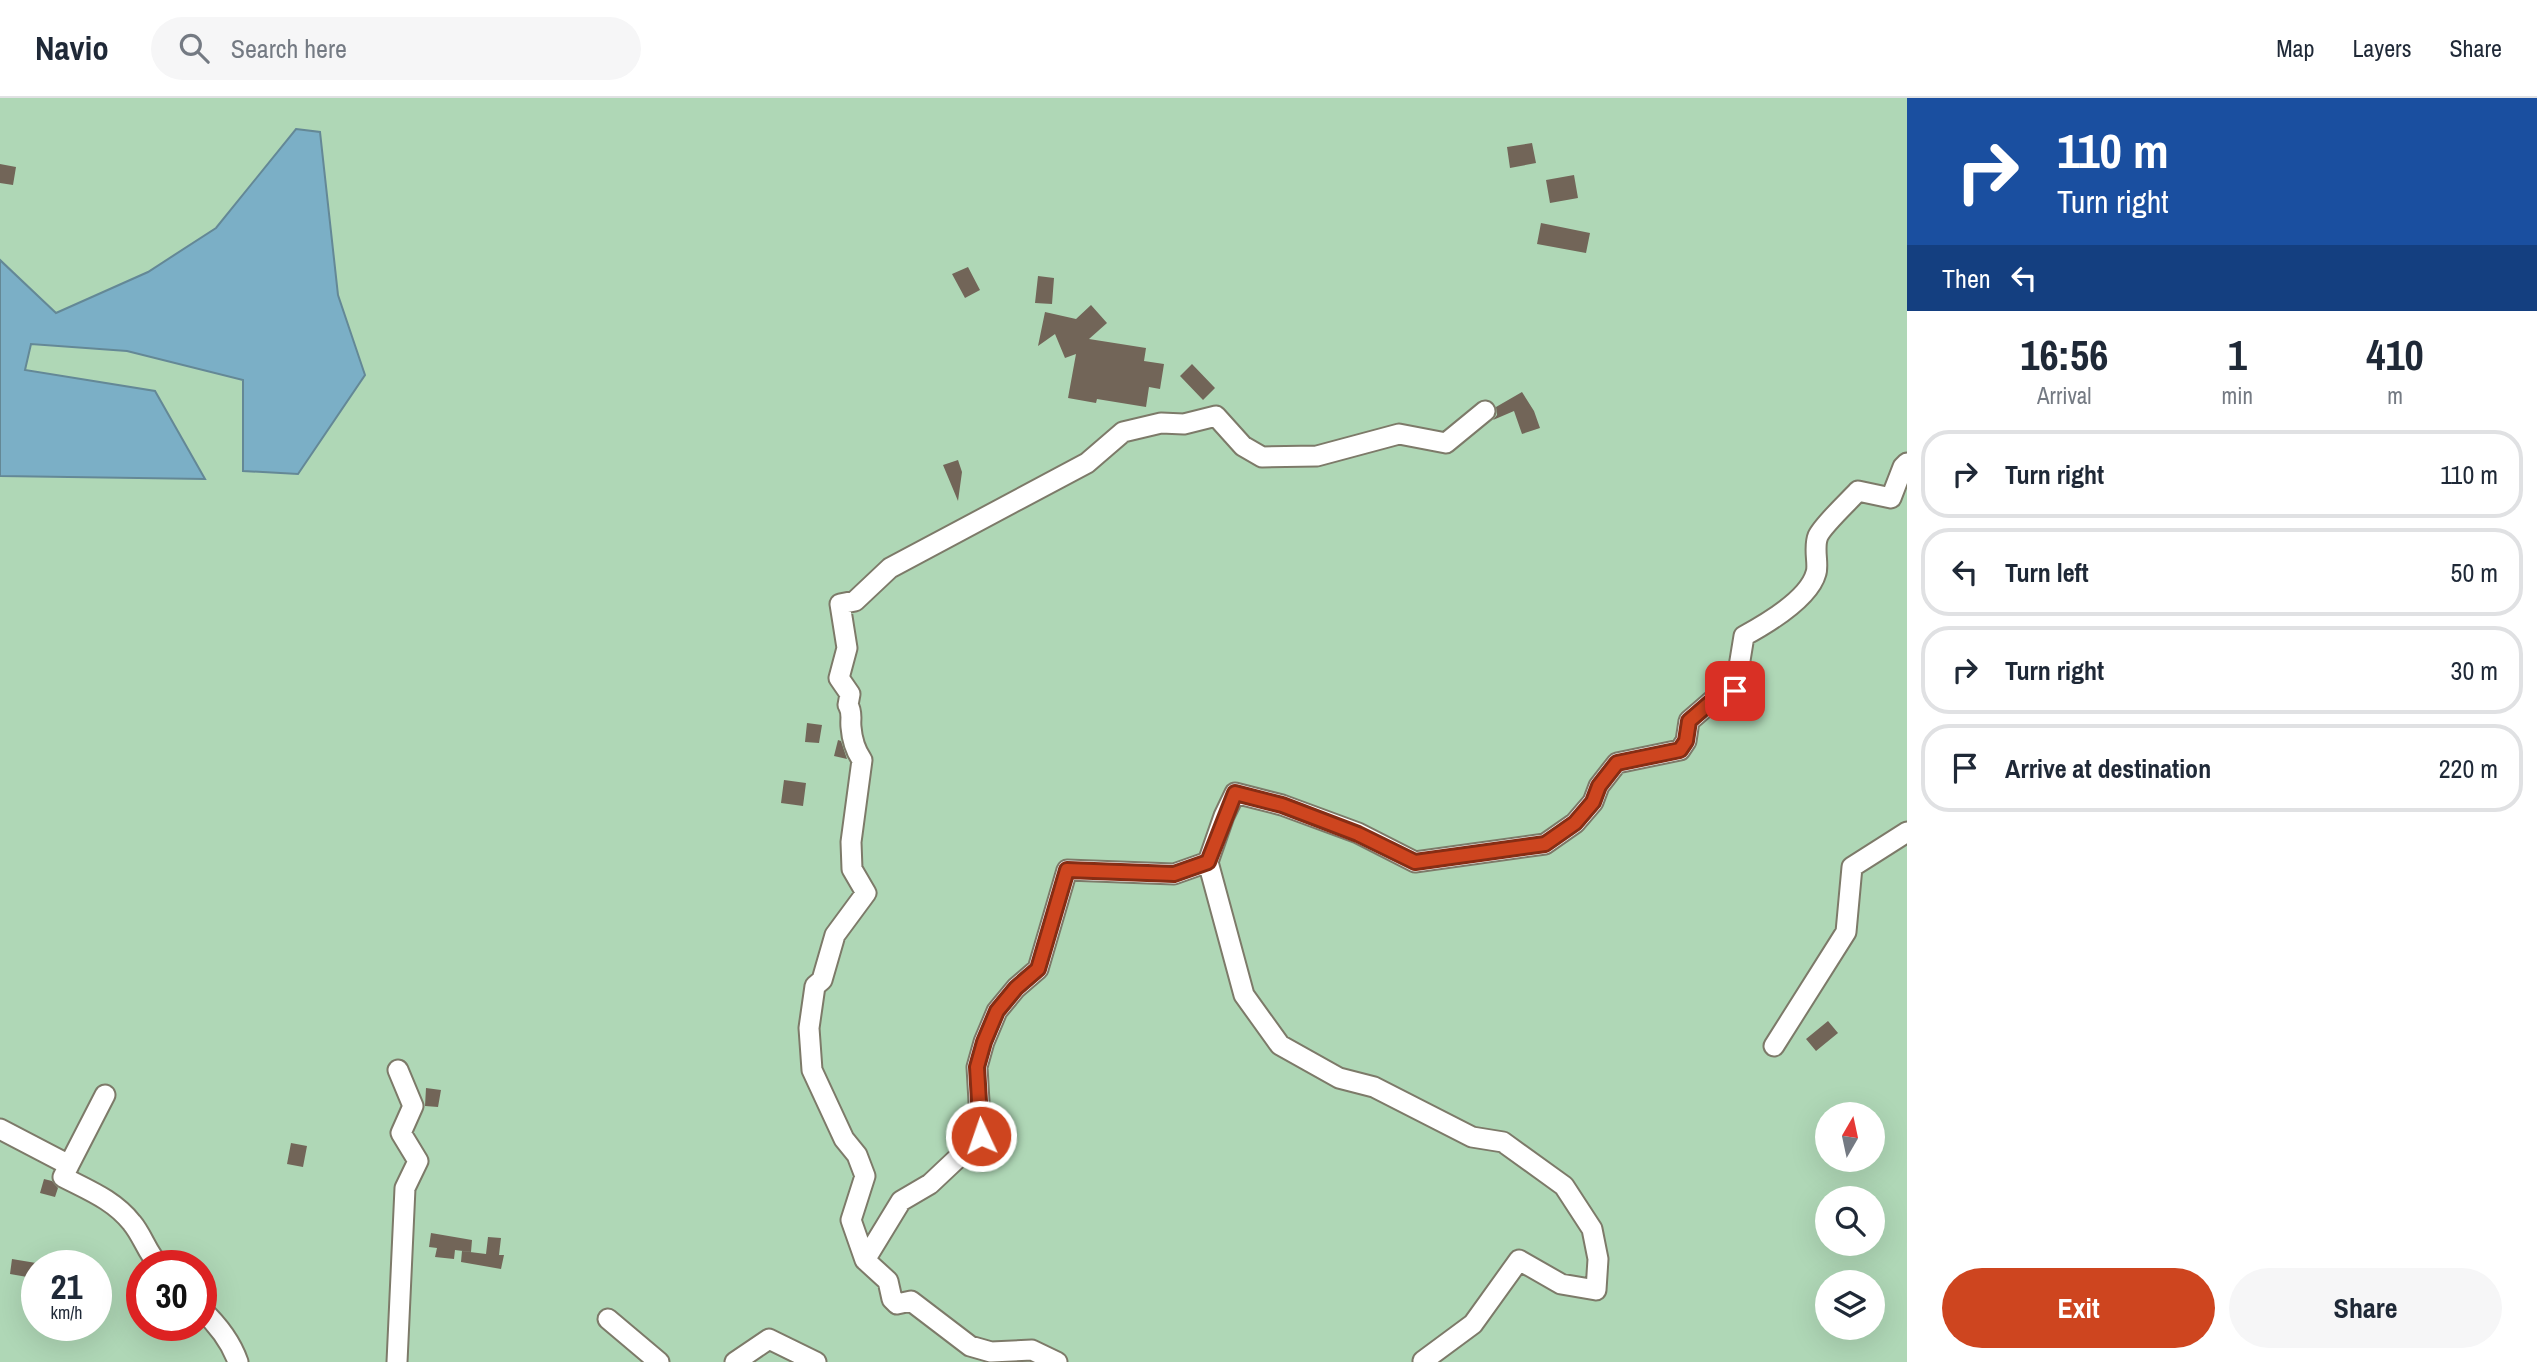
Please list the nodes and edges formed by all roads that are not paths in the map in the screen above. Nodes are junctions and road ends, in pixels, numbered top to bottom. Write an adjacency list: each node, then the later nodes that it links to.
1 (1485, 411): 11 (street)
2 (1907, 463): 4 (street)
3 (1907, 832): 5 (street)
4 (1208, 862): 11 (street); 20 (street)
5 (1774, 1046)
6 (398, 1070): 15 (street)
7 (105, 1095): 9 (street)
8 (0, 1129): 9 (street)
9 (69, 1166): 10 (street)
10 (148, 1250)
11 (865, 1260): 19 (street)
12 (608, 1319): 16 (street)
13 (217, 1327): 14 (street)
14 (238, 1362)
15 (397, 1362)
16 (659, 1362)
17 (736, 1362): 18 (street)
18 (816, 1362)
19 (1057, 1362)
20 (1423, 1362)

